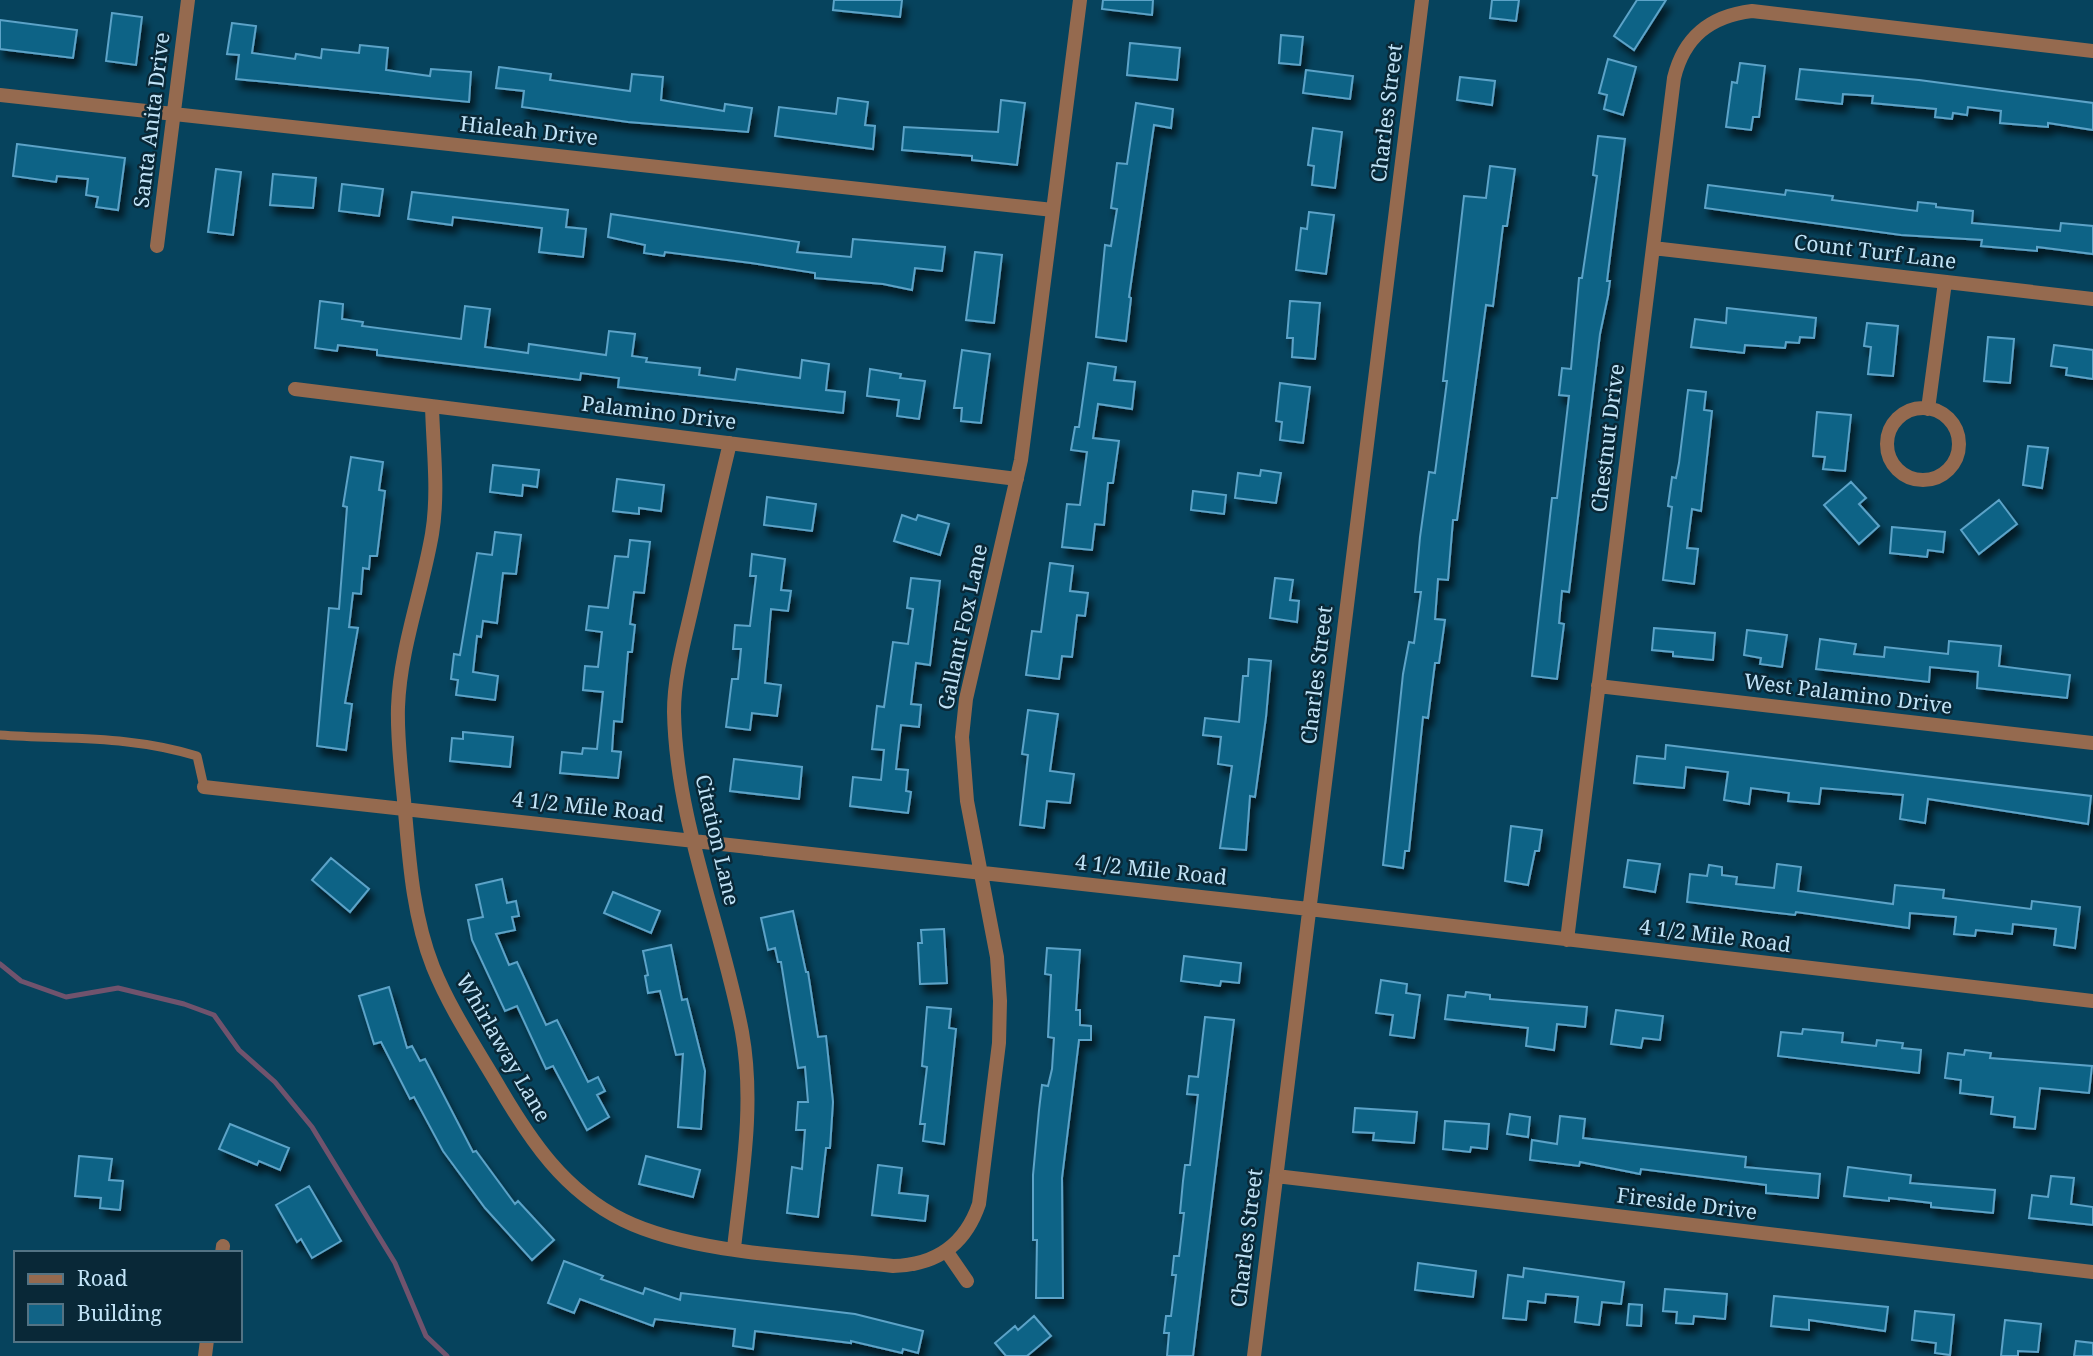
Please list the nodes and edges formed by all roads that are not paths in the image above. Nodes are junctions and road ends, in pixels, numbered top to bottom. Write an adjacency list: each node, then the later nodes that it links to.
1 (188, 0): 6 (street, Santa Anita Drive)
2 (1080, 0): 7 (street, Gallant Fox Lane)
3 (1422, 0): 24 (street, Charles Street)
4 (2093, 51): 9 (street, Chestnut Drive)
5 (0, 95): 6 (street, Hialeah Drive)
6 (174, 114): 7 (street, Hialeah Drive); 8 (street, Santa Anita Drive)
7 (1053, 210): 16 (street, Gallant Fox Lane)
8 (157, 246)
9 (1653, 248): 10 (street, Count Turf Lane); 17 (street, Chestnut Drive)
10 (1945, 282): 11 (street, Count Turf Lane); 14 (street)
11 (2093, 299)
12 (295, 389): 13 (street, Palamino Drive)
13 (432, 406): 15 (street, Palamino Drive); 21 (street, Whirlaway Lane)
14 (1928, 409): 14 (street)
15 (730, 443): 16 (street, Palamino Drive); 22 (street, Citation Lane)
16 (1017, 479): 23 (street, Gallant Fox Lane)
17 (1598, 685): 19 (street, West Palamino Drive); 25 (street, Chestnut Drive)
18 (0, 734): 20 (lane)
19 (2093, 743)
20 (204, 787): 21 (street, 4 1/2 Mile Road)
21 (405, 808): 22 (street, 4 1/2 Mile Road); 28 (street, Whirlaway Lane)
22 (693, 840): 23 (street, 4 1/2 Mile Road); 28 (street, Citation Lane)
23 (981, 873): 24 (street, 4 1/2 Mile Road); 29 (street, Gallant Fox Lane)
24 (1309, 909): 25 (street, 4 1/2 Mile Road); 27 (street, Charles Street)
25 (1567, 940): 26 (street, 4 1/2 Mile Road)
26 (2093, 1001)
27 (1276, 1176): 30 (street, Fireside Drive); 32 (street, Charles Street)
28 (734, 1248): 29 (street, Whirlaway Lane)
29 (947, 1252): 31 (street)
30 (2093, 1272)
31 (967, 1281)
32 (1254, 1356)

